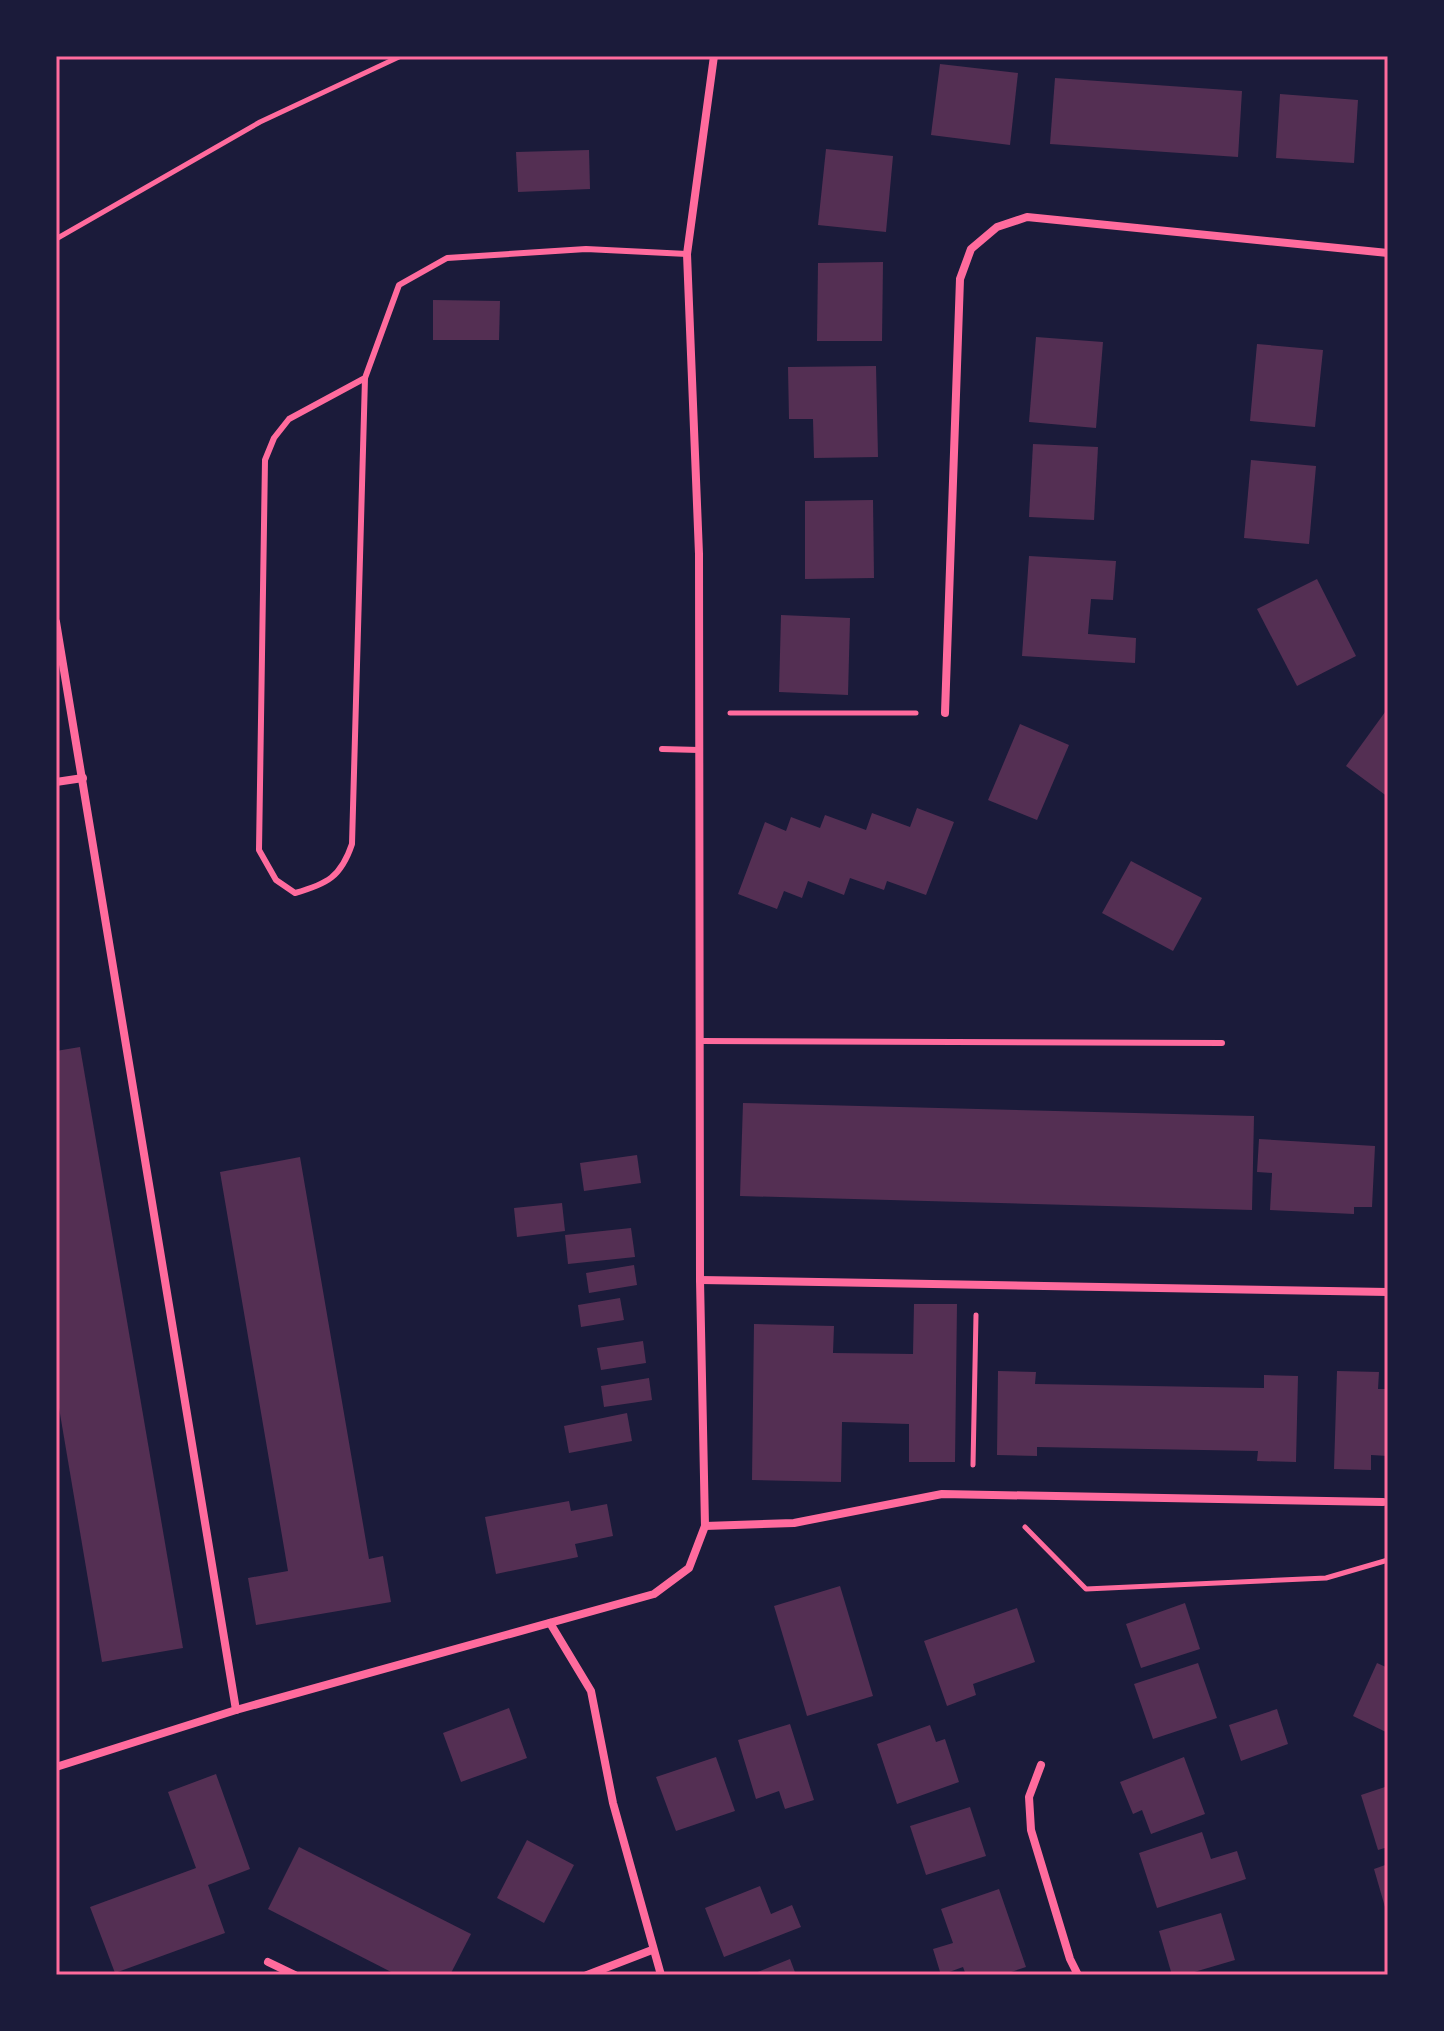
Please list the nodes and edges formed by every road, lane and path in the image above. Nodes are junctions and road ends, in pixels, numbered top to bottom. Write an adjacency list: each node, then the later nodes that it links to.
1 (401, 56): 3 (path)
2 (714, 56): 5 (street)
3 (56, 239)
4 (1388, 253): 9 (street)
5 (687, 254): 6 (lane); 11 (street)
6 (365, 378): 6 (lane)
7 (56, 622): 12 (street)
8 (738, 713): 9 (path)
9 (945, 713)
10 (662, 749): 11 (lane)
11 (699, 750): 14 (street)
12 (83, 778): 13 (street); 25 (street)
13 (56, 782)
14 (700, 1041): 15 (lane); 16 (street)
15 (1222, 1043)
16 (700, 1280): 17 (street); 22 (street)
17 (977, 1286): 18 (street); 19 (path)
18 (1388, 1292)
19 (973, 1494): 20 (street); 22 (street)
20 (993, 1495): 21 (street); 23 (path)
21 (1383, 1502)
22 (705, 1526): 24 (street)
23 (1388, 1560)
24 (550, 1623): 25 (street); 28 (street)
25 (236, 1710): 27 (street)
26 (1041, 1765): 33 (street)
27 (56, 1767)
28 (652, 1950): 31 (street); 32 (street)
29 (268, 1962): 30 (street)
30 (295, 1975)
31 (587, 1975)
32 (661, 1975)
33 (1078, 1975)

